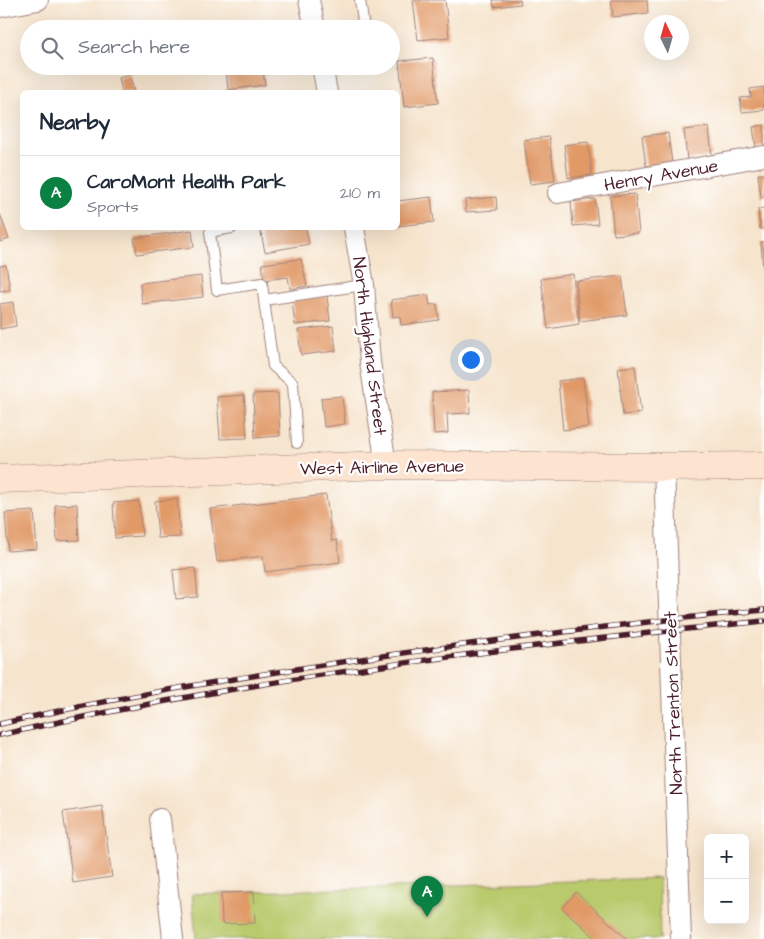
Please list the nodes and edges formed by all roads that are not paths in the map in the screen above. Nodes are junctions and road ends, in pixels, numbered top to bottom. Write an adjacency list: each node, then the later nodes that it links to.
1 (38, 0): 4 (street)
2 (309, 0): 5 (street)
3 (360, 0): 6 (lane)
4 (0, 7)
5 (313, 20)
6 (363, 20)
7 (324, 75): 8 (street)
8 (327, 90)
9 (764, 156): 10 (street, Henry Avenue)
10 (558, 193)
11 (221, 230): 14 (lane)
12 (354, 230): 13 (street, North Highland Street)
13 (364, 285): 14 (lane); 16 (street, North Highland Street)
14 (264, 300): 15 (lane)
15 (297, 443)
16 (386, 465): 18 (main road, West Airline Avenue); 19 (main road, West Airline Avenue)
17 (764, 466): 18 (main road, West Airline Avenue)
18 (664, 467): 22 (street, North Trenton Street)
19 (0, 479)
20 (160, 819): 21 (street)
21 (173, 939)
22 (681, 939)

